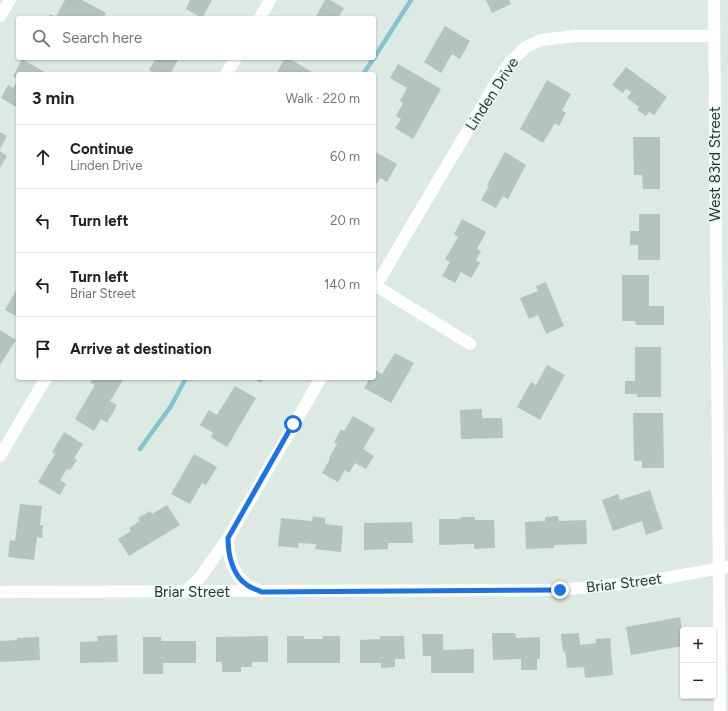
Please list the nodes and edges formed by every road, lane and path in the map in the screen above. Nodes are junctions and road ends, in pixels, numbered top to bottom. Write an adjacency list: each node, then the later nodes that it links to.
1 (10, 0): 4 (street)
2 (270, 0): 5 (street)
3 (714, 0): 6 (street, West 83rd Street)
4 (0, 16)
5 (261, 16)
6 (714, 36): 9 (street, Linden Drive); 16 (street, West 83rd Street)
7 (235, 60): 8 (street)
8 (227, 72)
9 (376, 285)
10 (376, 288): 11 (street, Linden Drive)
11 (470, 344)
12 (45, 380): 14 (street)
13 (320, 380): 15 (street)
14 (0, 456)
15 (228, 538): 18 (street); 19 (street)
16 (724, 568): 19 (street, Briar Street); 20 (street, West 83rd Street)
17 (0, 592): 18 (street, Briar Street)
18 (184, 592): 19 (street, Briar Street)
19 (262, 592)
20 (720, 711)

